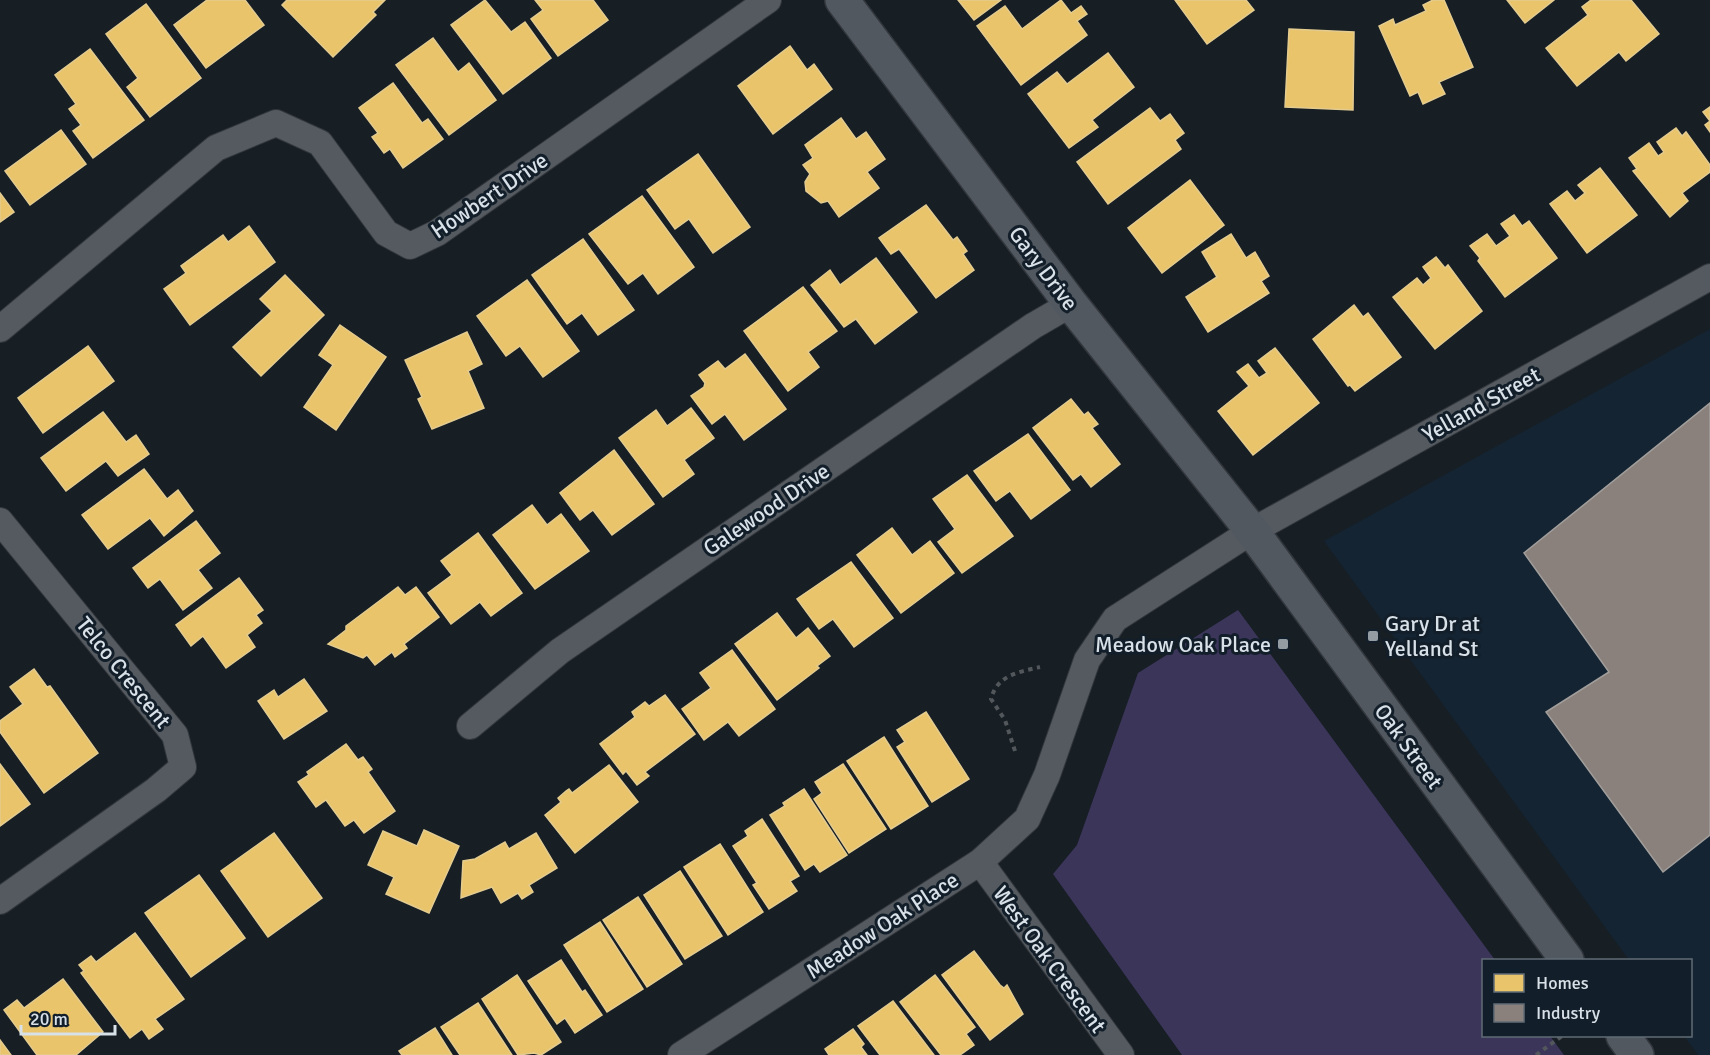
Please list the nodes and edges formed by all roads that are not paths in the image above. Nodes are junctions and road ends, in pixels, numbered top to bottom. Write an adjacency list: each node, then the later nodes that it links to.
1 (768, 0): 5 (street, Howbert Drive)
2 (842, 0): 4 (street, Gary Drive)
3 (1710, 277): 7 (street, Yelland Street)
4 (1071, 304): 7 (street, Gary Drive); 8 (street, Galewood Drive)
5 (0, 329)
6 (0, 521): 10 (street, Telco Crescent)
7 (1252, 531): 9 (street, Meadow Oak Place); 11 (street, Oak Street)
8 (470, 726)
9 (980, 862): 13 (street, Meadow Oak Place); 14 (street, West Oak Crescent)
10 (0, 901)
11 (1566, 959)
12 (1624, 1037): 15 (street)
13 (681, 1055)
14 (1121, 1055)
15 (1637, 1055)

